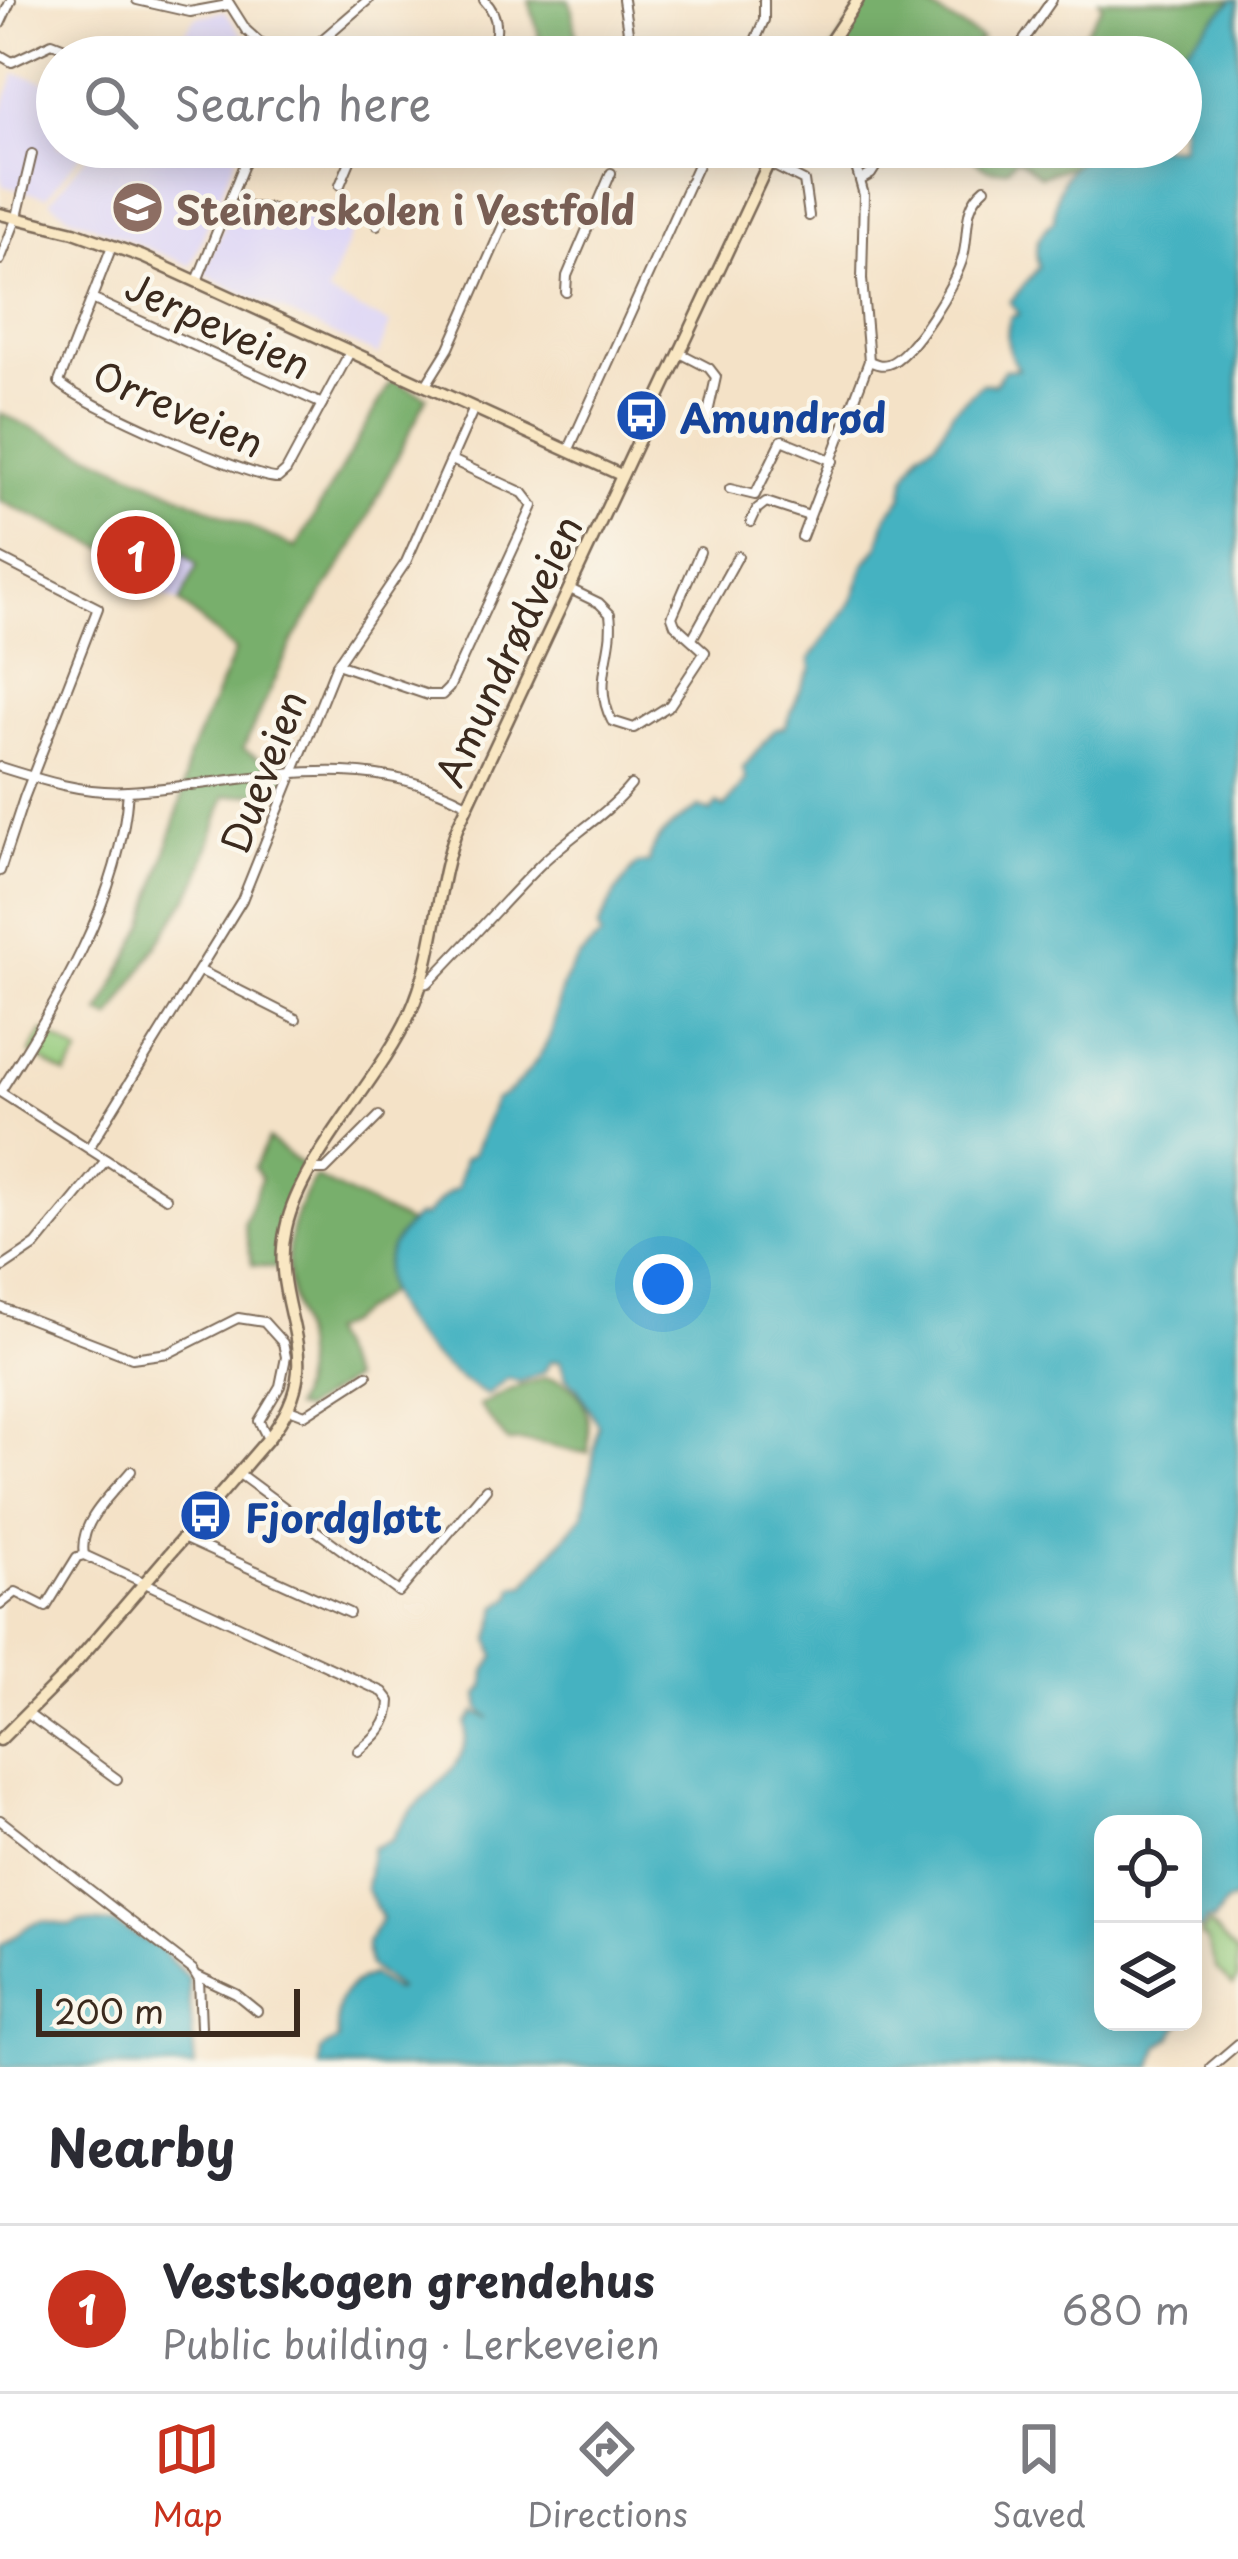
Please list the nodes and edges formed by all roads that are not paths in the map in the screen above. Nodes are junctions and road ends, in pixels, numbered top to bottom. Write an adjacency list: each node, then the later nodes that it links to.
1 (11, 0): 10 (street)
2 (137, 0): 9 (street)
3 (368, 0): 12 (street)
4 (484, 0): 13 (street)
5 (623, 0): 14 (street)
6 (764, 0): 15 (street)
7 (858, 0): 16 (main road)
8 (1052, 0): 17 (street)
9 (227, 3): 11 (street)
10 (0, 24)
11 (253, 36)
12 (326, 36)
13 (495, 36)
14 (629, 36)
15 (757, 36)
16 (834, 36)
17 (1027, 36)
18 (36, 48): 19 (street)
19 (0, 55)
20 (32, 154): 36 (street)
21 (243, 168): 32 (street)
22 (347, 168): 30 (street)
23 (696, 168): 50 (street)
24 (766, 168): 44 (main road, Amundrødveien)
25 (778, 168): 35 (street)
26 (855, 168): 29 (street)
27 (875, 168): 29 (street)
28 (611, 172): 41 (street)
29 (861, 180): 45 (street)
30 (340, 185)
31 (985, 188): 45 (street)
32 (228, 205): 37 (street); 40 (street)
33 (509, 212): 46 (street)
34 (0, 214): 36 (main road)
35 (809, 216)
36 (17, 217): 38 (main road); 39 (street)
37 (377, 225)
38 (112, 244): 40 (main road); 42 (street, Orreveien)
39 (0, 260)
40 (197, 281): 43 (main road)
41 (566, 292)
42 (92, 299): 47 (street, Jerpeveien); 47 (street, Orreveien)
43 (350, 350): 46 (main road); 47 (street, Orreveien)
44 (679, 352): 49 (street); 53 (main road, Amundrødveien)
45 (869, 361): 52 (street)
46 (426, 385): 48 (main road)
47 (322, 404)
48 (475, 407): 50 (main road); 51 (street, Dueveien)
49 (706, 422)
50 (568, 449): 53 (main road)
51 (452, 460): 63 (street, Dueveien); 63 (street)
52 (833, 461): 54 (street); 55 (street)
53 (622, 475): 61 (main road, Amundrødveien)
54 (730, 489)
55 (809, 516): 56 (street); 57 (street)
56 (752, 522)
57 (802, 537)
58 (700, 552): 62 (street)
59 (738, 556): 62 (street)
60 (0, 558): 66 (street)
61 (568, 588): 62 (street); 69 (main road, Amundrødveien)
62 (693, 637)
63 (337, 664): 65 (street, Dueveien)
64 (0, 767): 66 (street)
65 (295, 770): 68 (street); 69 (street); 71 (street, Dueveien)
66 (32, 777): 68 (street); 70 (street)
67 (631, 785): 72 (street, Amundrødveien)
68 (128, 791): 74 (street)
69 (467, 804): 72 (main road, Amundrødveien)
70 (0, 871)
71 (201, 971): 73 (street); 76 (street, Dueveien)
72 (421, 984): 78 (main road, Amundrødveien)
73 (296, 1018)
74 (0, 1092): 76 (street)
75 (379, 1116): 78 (street, Amundrødveien)
76 (89, 1148): 77 (street)
77 (106, 1160): 79 (street); 80 (street)
78 (312, 1170): 83 (main road, Amundrødveien)
79 (166, 1198)
80 (0, 1269)
81 (0, 1307): 84 (street)
82 (368, 1375): 83 (street)
83 (289, 1409): 84 (main road, Amundrødveien)
84 (268, 1439): 86 (main road, Amundrødveien)
85 (131, 1471): 89 (street)
86 (238, 1473): 87 (street); 88 (main road, Amundrødveien)
87 (486, 1489)
88 (183, 1538): 90 (main road, Amundrødveien); 92 (street)
89 (84, 1556): 90 (street); 91 (street)
90 (143, 1584): 93 (main road, Amundrødveien); 95 (street)
91 (0, 1605)
92 (349, 1613)
93 (28, 1714): 94 (main road, Amundrødveien); 96 (street)
94 (0, 1740)
95 (358, 1751)
96 (117, 1779)
97 (0, 1820): 98 (street)
98 (196, 1975): 99 (street); 100 (street)
99 (257, 2011)
100 (201, 2027)
101 (1238, 2044): 102 (street)
102 (1211, 2067)

